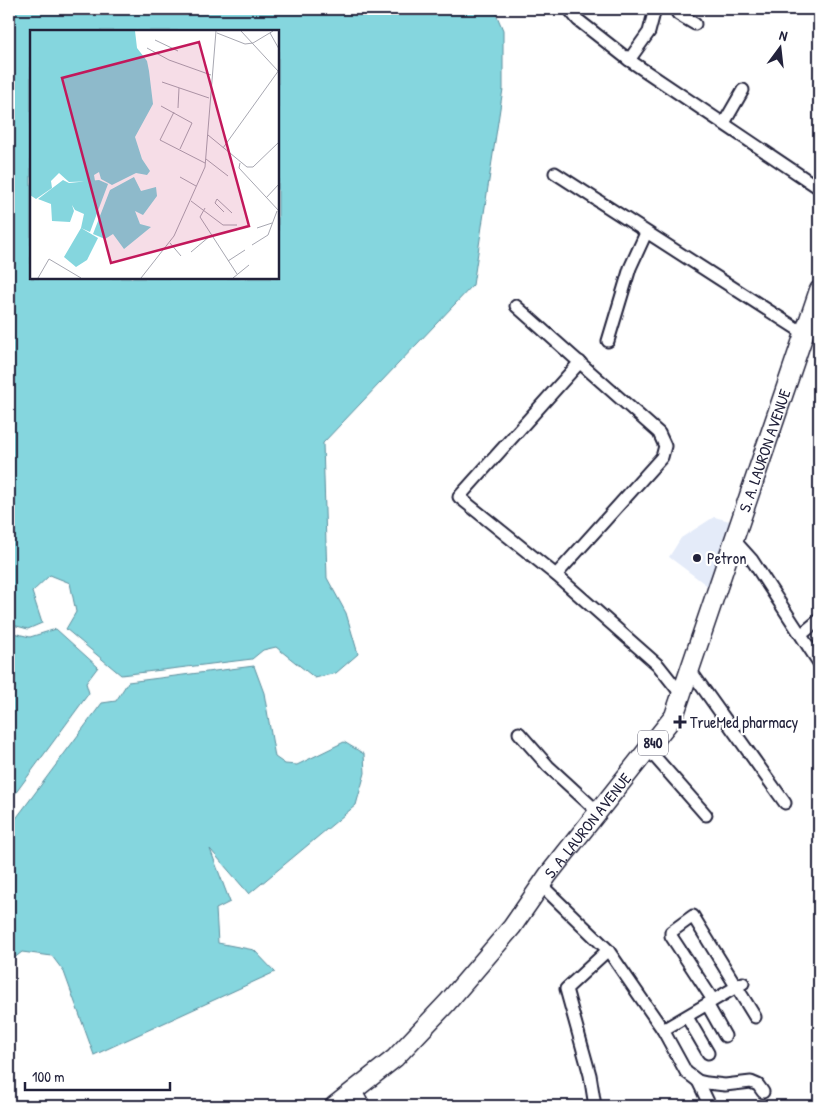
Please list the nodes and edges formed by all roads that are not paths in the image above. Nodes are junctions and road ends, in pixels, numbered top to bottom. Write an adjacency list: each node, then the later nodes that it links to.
1 (569, 9): 5 (street)
2 (655, 9): 5 (street)
3 (675, 9): 4 (street)
4 (695, 24)
5 (629, 60): 7 (street)
6 (743, 90): 7 (street)
7 (724, 122): 9 (street)
8 (555, 173): 10 (street)
9 (819, 188)
10 (646, 233): 13 (street); 14 (street)
11 (819, 290): 13 (highway, S. A. LAURON AVENUE / 840)
12 (516, 306): 15 (street)
13 (805, 334): 16 (highway, S. A. LAURON AVENUE / 840)
14 (608, 341)
15 (580, 362): 17 (street); 17 (street)
16 (734, 540): 19 (street); 21 (highway, S. A. LAURON AVENUE / 840)
17 (556, 575): 22 (street)
18 (819, 620): 19 (street)
19 (802, 634): 20 (street)
20 (819, 663)
21 (690, 670): 22 (highway, S. A. LAURON AVENUE / 840); 25 (street)
22 (681, 694): 24 (highway, S. A. LAURON AVENUE / 840)
23 (519, 733): 26 (street)
24 (648, 749): 26 (highway, S. A. LAURON AVENUE / 840); 27 (street)
25 (784, 804)
26 (598, 812): 28 (highway, S. A. LAURON AVENUE / 840)
27 (706, 815)
28 (541, 885): 29 (street); 38 (highway, S. A. LAURON AVENUE / 840)
29 (608, 950): 34 (street); 42 (street)
30 (739, 985): 31 (street); 31 (street); 33 (street)
31 (710, 1002): 32 (street); 35 (street)
32 (686, 1017): 34 (street); 36 (street)
33 (755, 1017)
34 (663, 1030): 37 (street)
35 (725, 1036)
36 (708, 1053)
37 (698, 1081): 39 (street); 43 (street)
38 (355, 1090): 40 (highway, S. A. LAURON AVENUE / 840); 41 (street)
39 (763, 1092)
40 (334, 1106)
41 (364, 1106)
42 (595, 1106)
43 (710, 1106)

